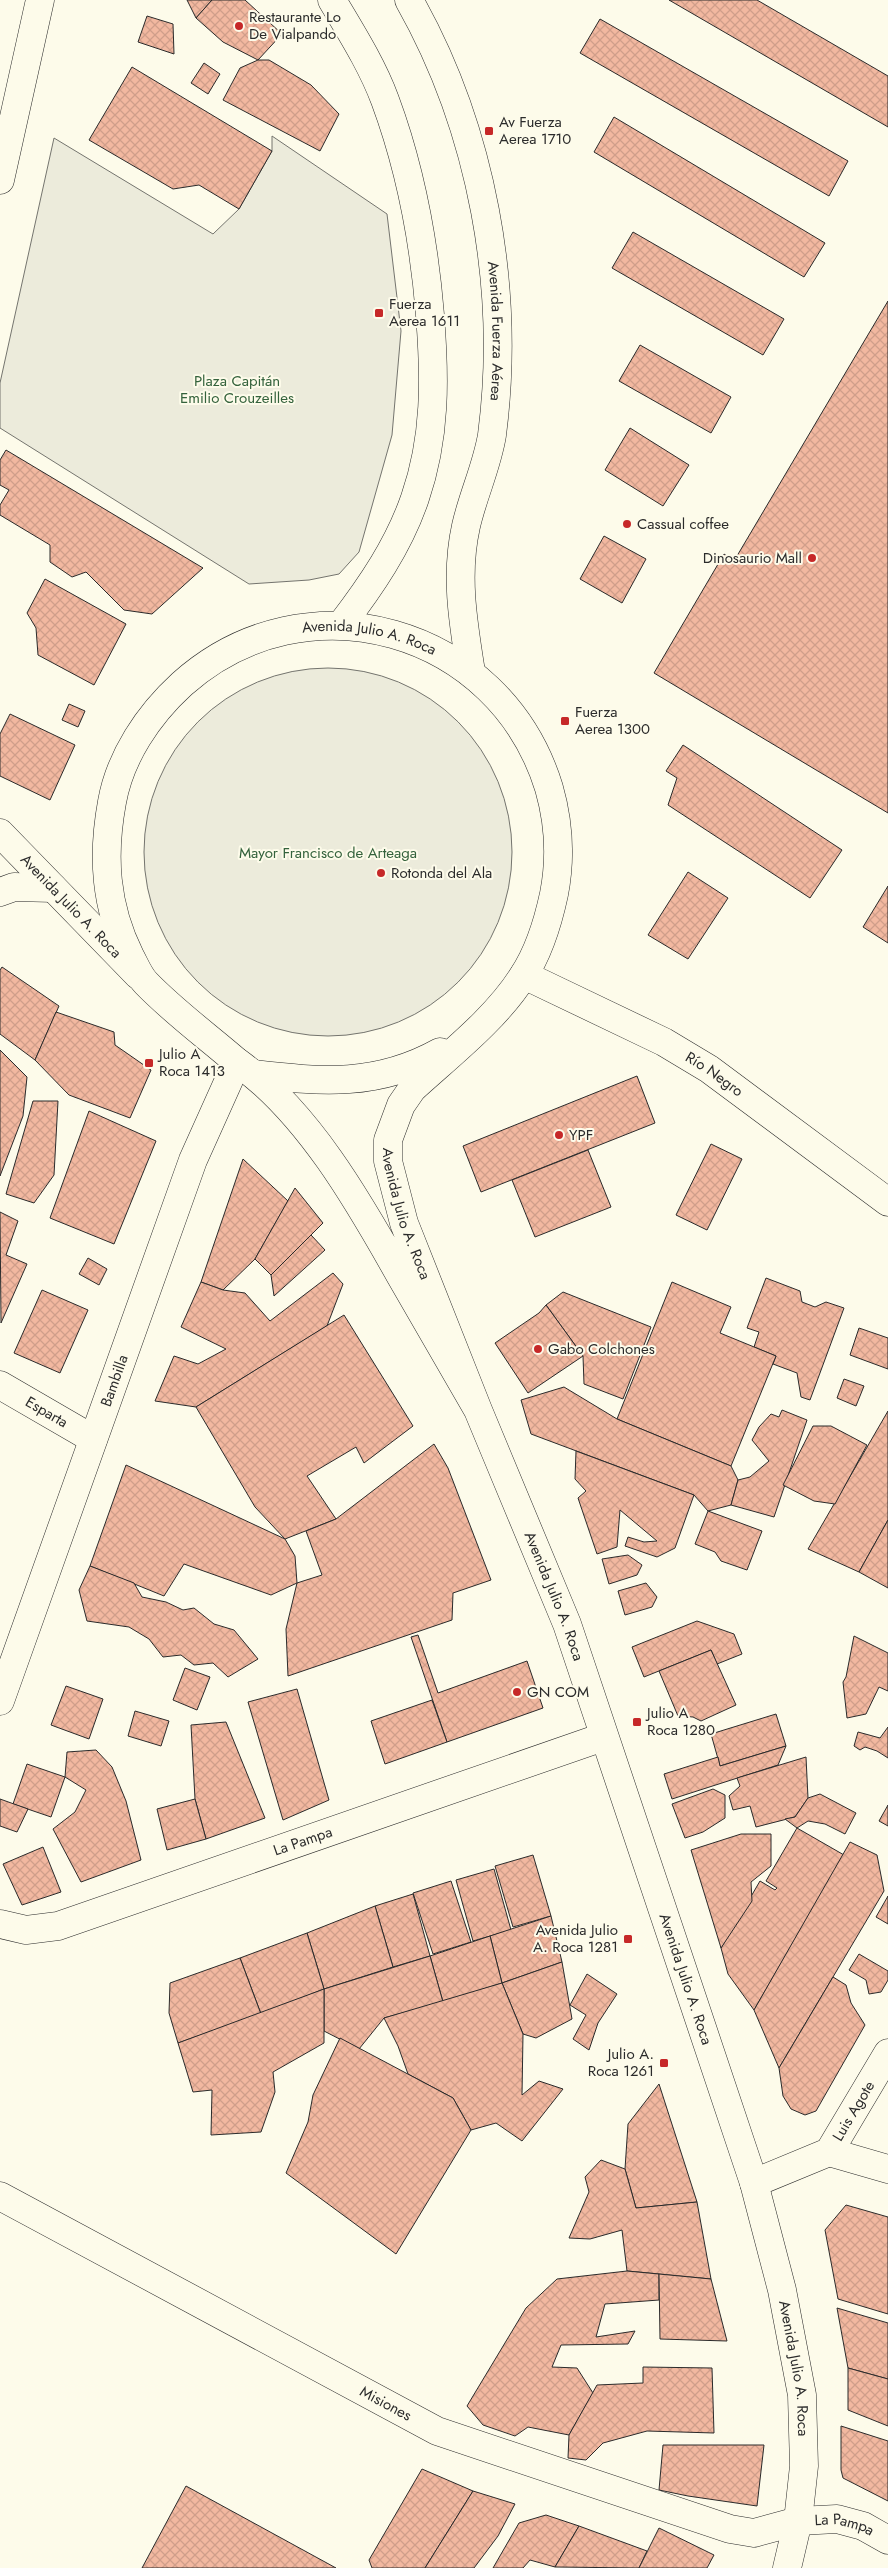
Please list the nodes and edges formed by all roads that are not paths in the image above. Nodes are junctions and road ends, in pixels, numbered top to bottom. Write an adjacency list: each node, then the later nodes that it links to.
1 (40, 0): 4 (main road)
2 (332, 0): 5 (main road)
3 (409, 0): 6 (main road, Avenida Fuerza Aérea)
4 (1, 173)
5 (341, 625): 6 (main road, Avenida Julio A. Roca); 11 (main road, Avenida Julio A. Roca)
6 (470, 672): 10 (main road, Avenida Julio A. Roca)
7 (0, 832): 8 (main road, Avenida Julio A. Roca)
8 (52, 888): 9 (main road); 11 (main road, Avenida Julio A. Roca)
9 (0, 892)
10 (524, 975): 12 (main road, Avenida Julio A. Roca); 14 (main road, Río Negro)
11 (143, 981): 13 (main road, Avenida Julio A. Roca)
12 (468, 1036): 13 (main road, Avenida Julio A. Roca); 16 (main road, Avenida Julio A. Roca)
13 (245, 1068): 16 (main road, Avenida Julio A. Roca); 17 (main road, Bambilla)
14 (888, 1202)
15 (0, 1385): 17 (main road, Esparta)
16 (478, 1410): 19 (main road, Avenida Julio A. Roca)
17 (93, 1440): 18 (main road, Bambilla)
18 (0, 1701)
19 (603, 1737): 20 (main road, La Pampa); 24 (main road, Avenida Julio A. Roca)
20 (0, 1924)
21 (888, 2053): 22 (main road, Luis Agote)
22 (829, 2152): 23 (main road); 24 (main road, Luis Agote)
23 (888, 2169)
24 (754, 2183): 26 (main road, Avenida Julio A. Roca)
25 (0, 2196): 26 (main road, Misiones)
26 (798, 2521): 27 (main road, La Pampa); 28 (main road, Avenida Julio A. Roca)
27 (888, 2540)
28 (787, 2568)

